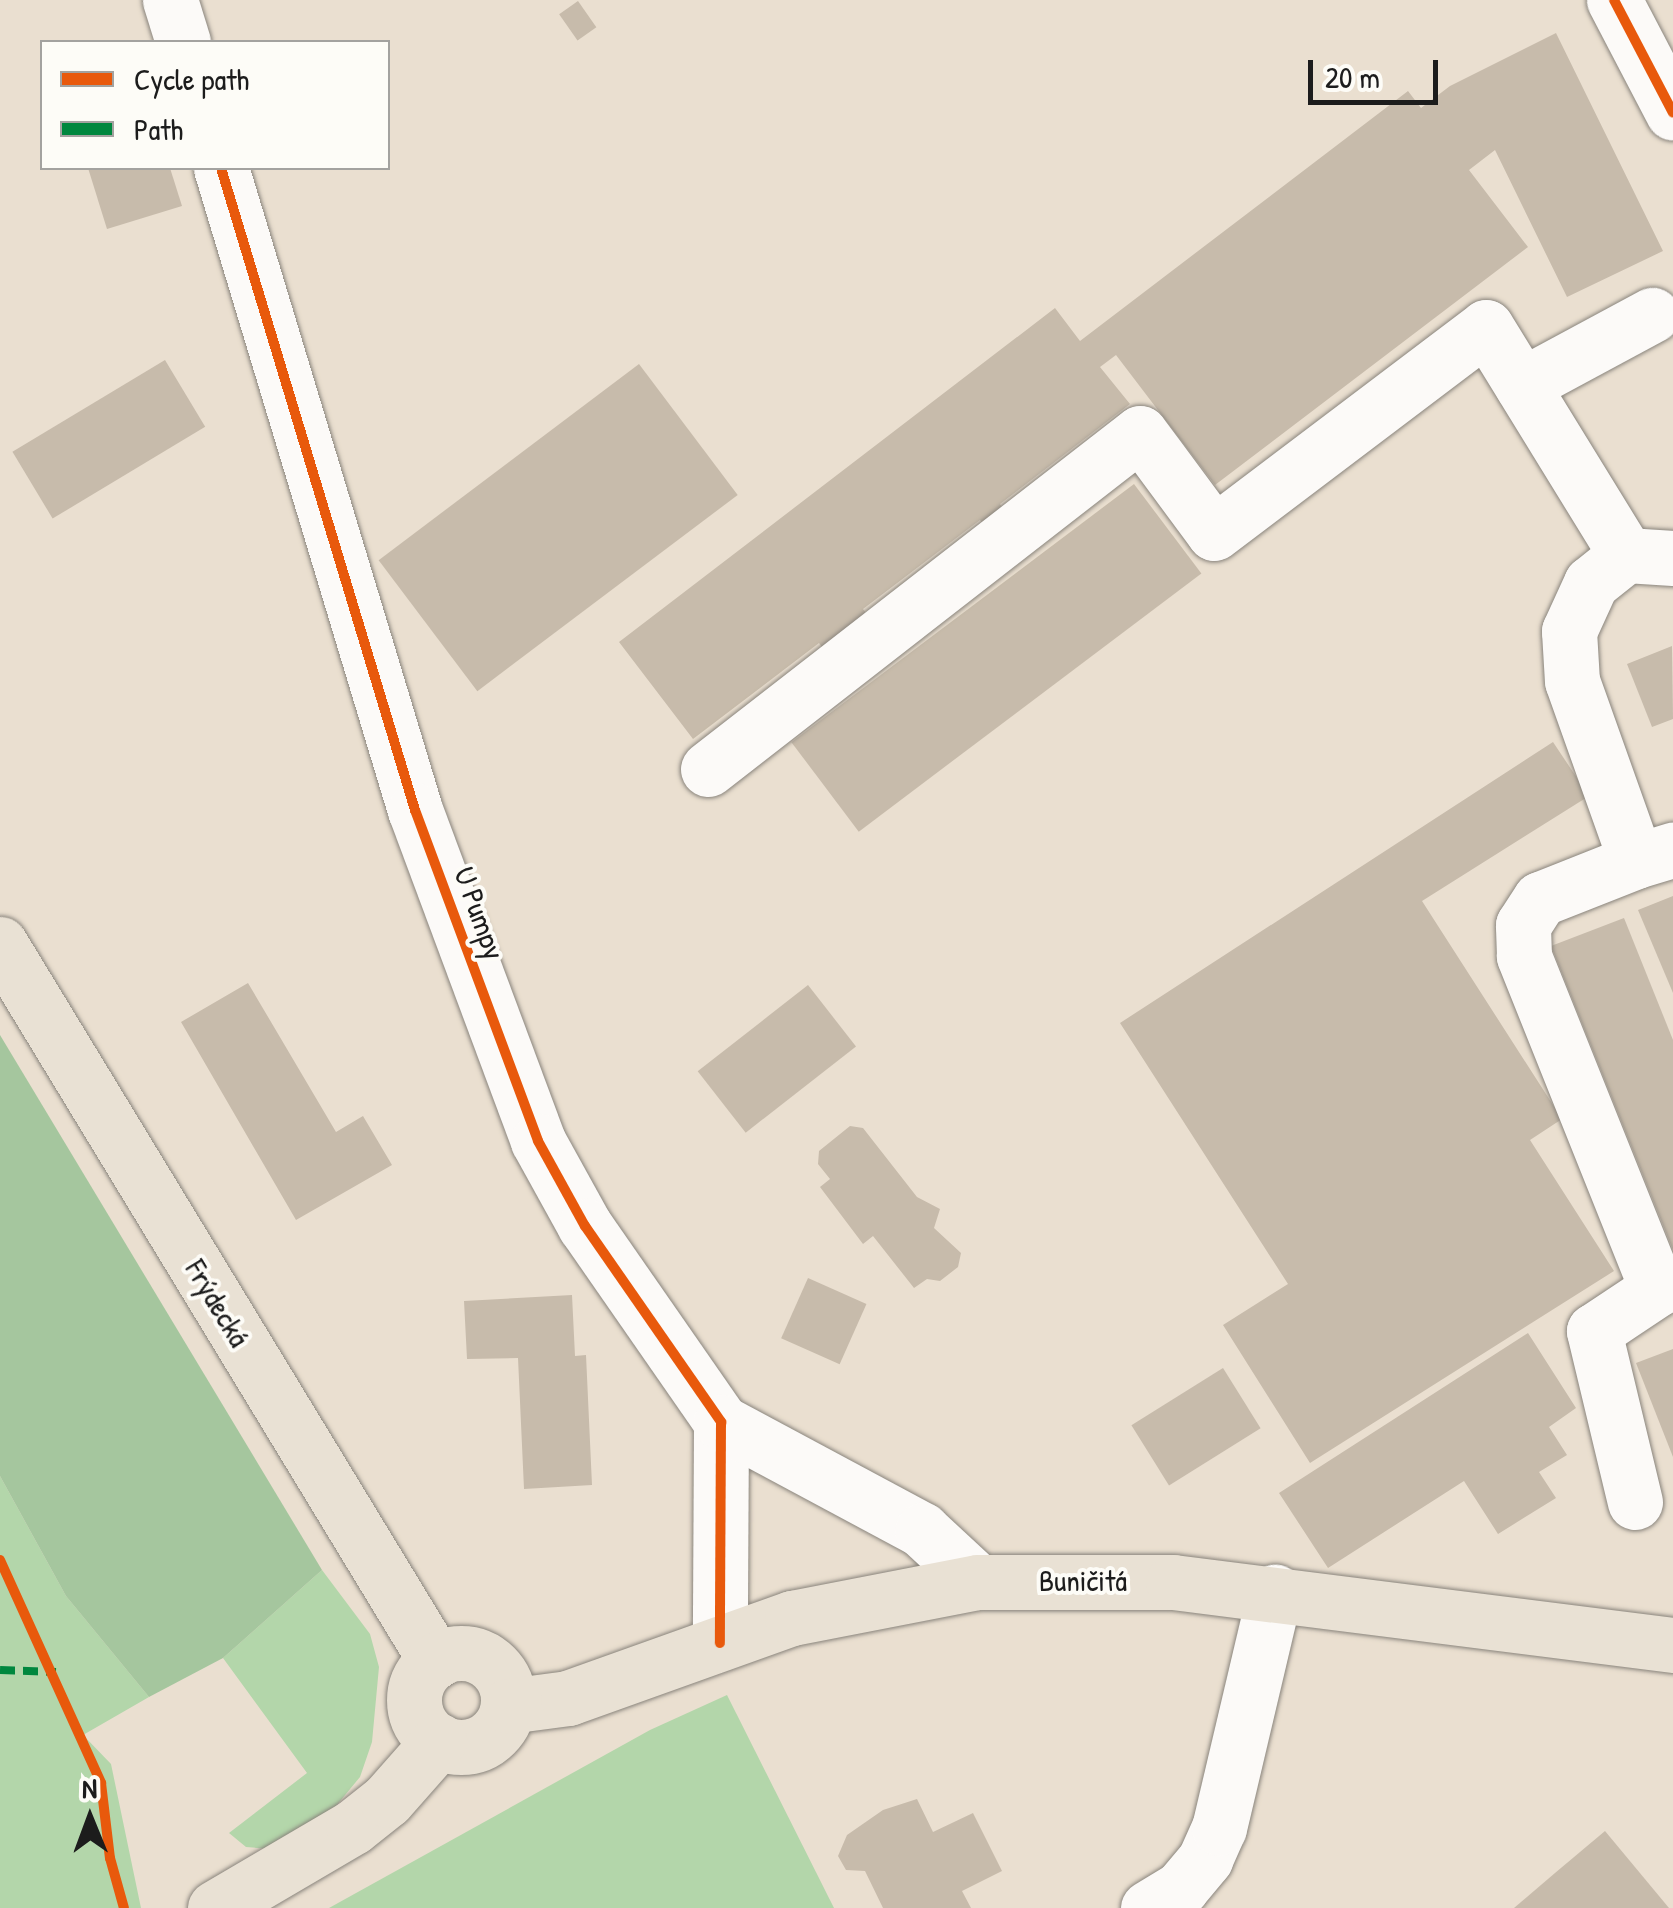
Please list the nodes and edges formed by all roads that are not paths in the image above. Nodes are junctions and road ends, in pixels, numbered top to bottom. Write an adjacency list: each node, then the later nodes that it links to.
1 (170, 0): 3 (street)
2 (1614, 0): 4 (street)
3 (182, 40)
4 (1673, 113)
5 (222, 170): 12 (street, U Pumpy)
6 (1652, 315): 7 (street)
7 (1522, 385): 8 (street); 9 (street)
8 (1650, 557): 10 (street)
9 (708, 769)
10 (1654, 855): 13 (street)
11 (0, 944): 18 (main road, Frýdecká)
12 (721, 1422): 14 (street, U Pumpy); 16 (street)
13 (1635, 1502)
14 (978, 1582): 15 (main road, Buničitá); 16 (main road, Buničitá)
15 (1275, 1592): 17 (main road, Buničitá); 22 (street)
16 (720, 1643): 19 (main road, Buničitá)
17 (1673, 1645)
18 (436, 1661): 19 (main road); 20 (main road)
19 (508, 1706): 20 (main road)
20 (439, 1740): 21 (main road)
21 (215, 1908)
22 (1148, 1908)

